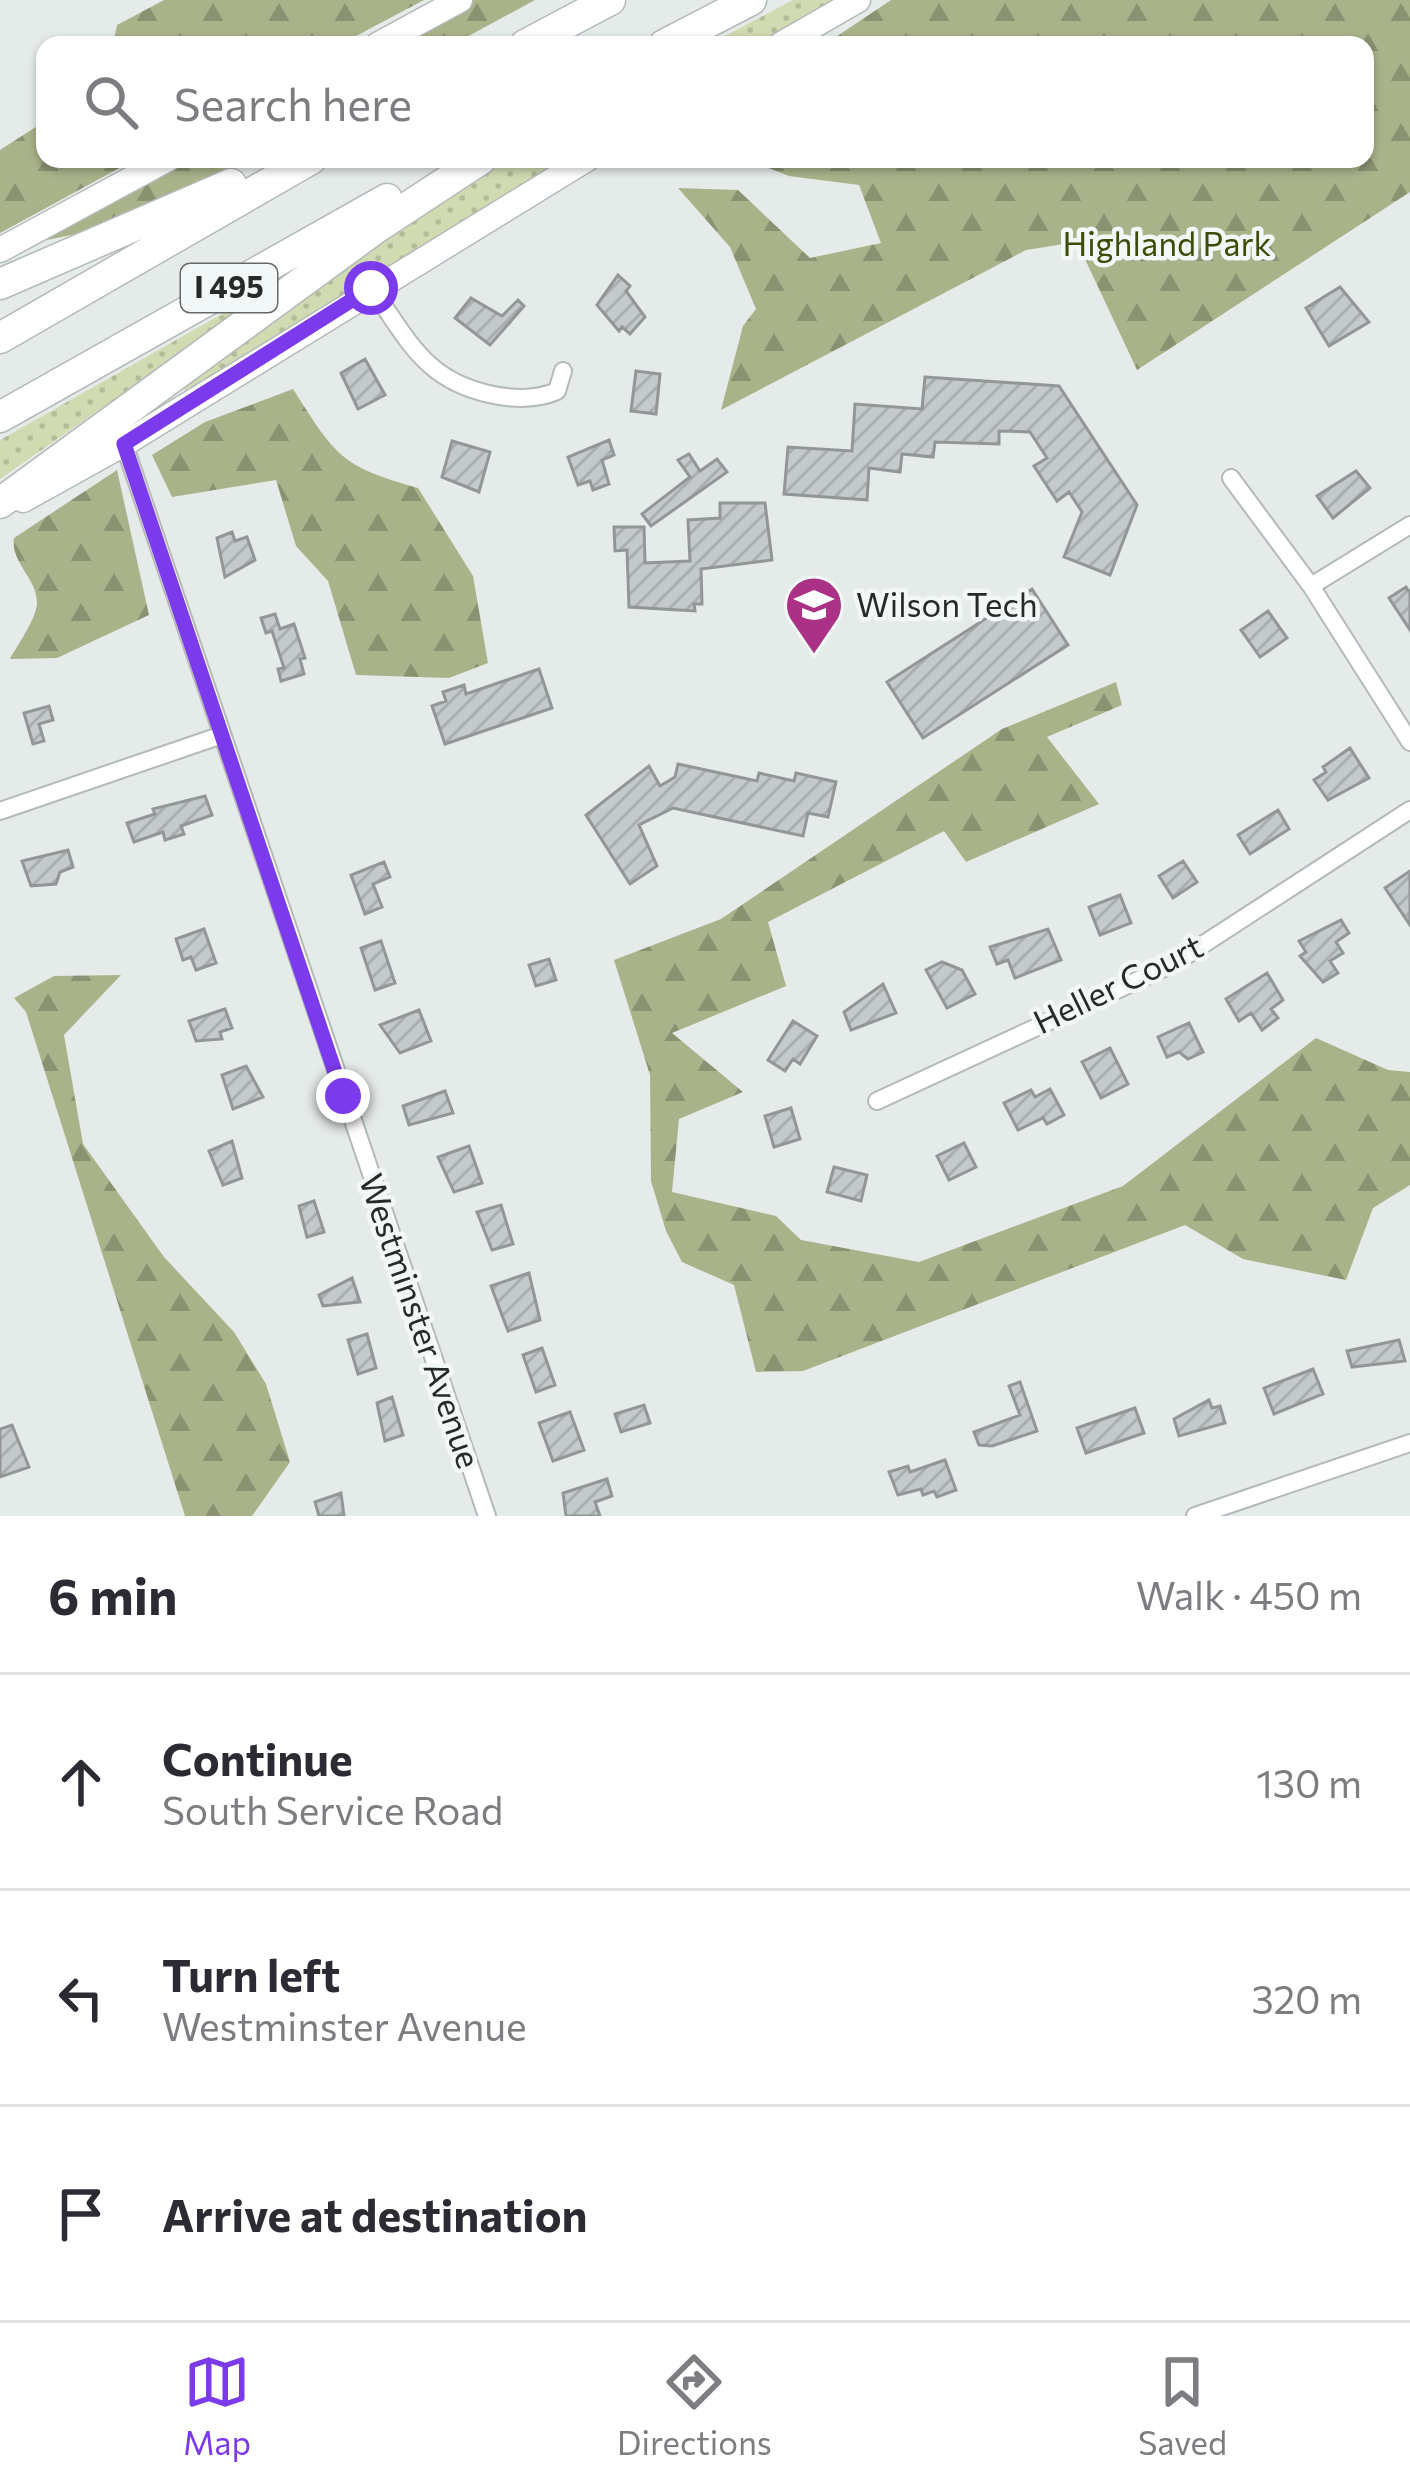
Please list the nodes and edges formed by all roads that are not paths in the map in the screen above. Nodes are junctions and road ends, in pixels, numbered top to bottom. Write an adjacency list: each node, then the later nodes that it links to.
1 (460, 0): 5 (main road)
2 (610, 0): 6 (highway)
3 (751, 0): 7 (highway)
4 (858, 0): 8 (main road)
5 (394, 36)
6 (542, 36)
7 (681, 36)
8 (796, 36)
9 (151, 168): 15 (main road)
10 (280, 168): 16 (highway)
11 (295, 168): 18 (highway, I 495)
12 (442, 168): 20 (highway, I 495)
13 (467, 168): 23 (highway)
14 (571, 168): 17 (main road)
15 (0, 250)
16 (0, 284)
17 (371, 288): 19 (street); 21 (main road)
18 (0, 338)
19 (563, 371)
20 (0, 417)
21 (124, 444): 24 (main road); 27 (street, Westminster Avenue)
22 (1231, 478): 26 (street)
23 (0, 503)
24 (0, 513)
25 (1410, 525): 26 (street)
26 (1311, 586): 28 (street)
27 (219, 736): 30 (street); 33 (street, Westminster Avenue)
28 (1410, 742)
29 (1410, 810): 31 (street, Heller Court)
30 (0, 811)
31 (877, 1101)
32 (1410, 1443): 34 (street)
33 (487, 1516)
34 (1196, 1516)

